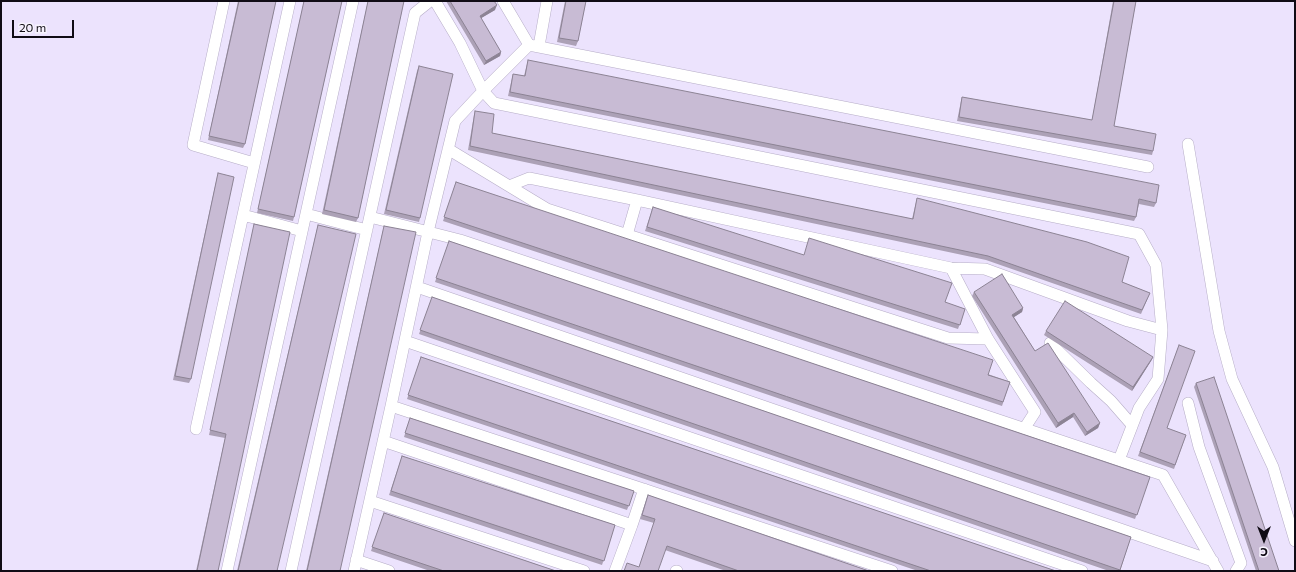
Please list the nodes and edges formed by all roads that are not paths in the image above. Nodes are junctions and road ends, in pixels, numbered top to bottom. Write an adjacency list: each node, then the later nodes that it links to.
1 (224, 1): 12 (lane)
2 (290, 1): 12 (lane)
3 (354, 1): 16 (lane)
4 (430, 1): 18 (lane)
5 (435, 1): 9 (lane)
6 (503, 1): 8 (lane)
7 (547, 1): 8 (lane)
8 (534, 45): 9 (lane); 13 (lane)
9 (483, 91): 11 (lane); 25 (lane)
10 (1188, 144): 39 (lane)
11 (448, 149): 14 (lane); 21 (lane)
12 (254, 163): 17 (lane)
13 (1148, 168)
14 (509, 186): 15 (lane); 22 (lane)
15 (637, 200): 22 (lane); 23 (lane)
16 (306, 214): 19 (lane); 20 (lane)
17 (243, 215): 20 (lane); 32 (lane)
18 (370, 217): 19 (lane); 21 (lane)
19 (367, 230): 43 (lane)
20 (302, 231): 42 (lane)
21 (428, 232): 24 (lane); 33 (lane)
22 (627, 235): 26 (lane)
23 (951, 268): 25 (lane); 26 (lane)
24 (416, 287): 27 (lane); 41 (lane)
25 (1162, 330): 31 (lane)
26 (988, 339): 33 (lane)
27 (405, 341): 30 (lane); 48 (lane)
28 (1050, 343): 31 (lane)
29 (1188, 403): 49 (lane)
30 (391, 406): 34 (lane); 36 (lane)
31 (1132, 425): 35 (lane)
32 (196, 429)
33 (1024, 429): 35 (lane)
34 (383, 441): 37 (lane); 38 (lane)
35 (1119, 460): 41 (lane)
36 (644, 489): 38 (lane); 47 (lane)
37 (370, 501): 40 (lane); 45 (lane)
38 (632, 525): 46 (lane)
39 (1295, 541)
40 (355, 566): 44 (lane)
41 (1215, 566)
42 (227, 571)
43 (291, 571)
44 (389, 571)
45 (584, 571)
46 (614, 571)
47 (892, 571)
48 (1082, 571)
49 (1236, 571)

